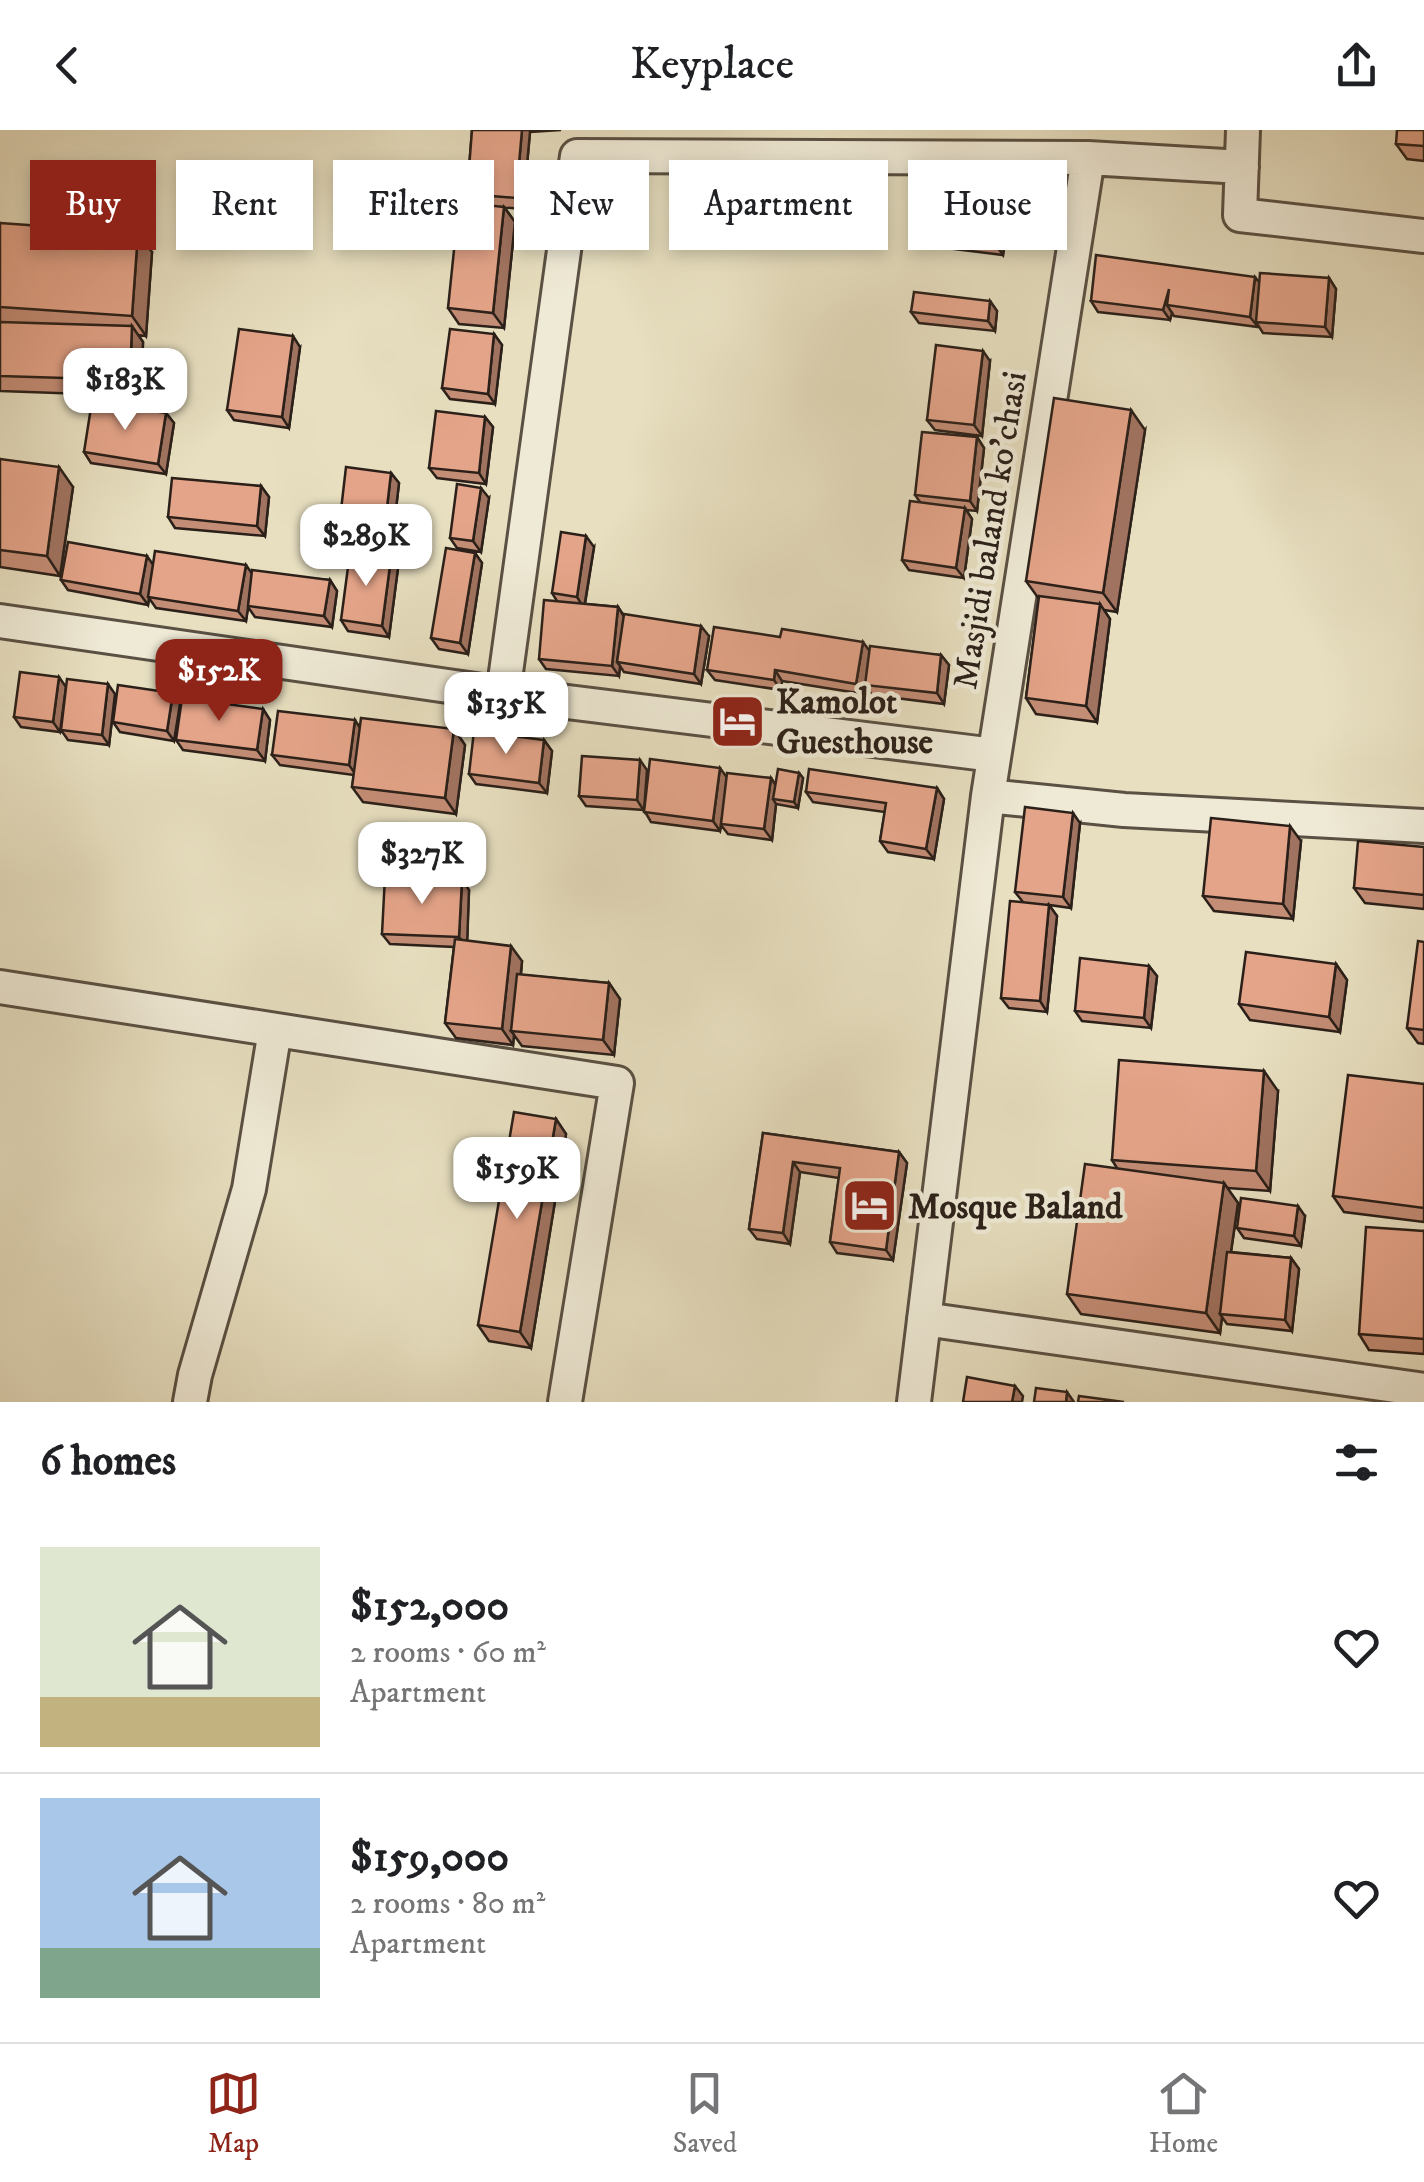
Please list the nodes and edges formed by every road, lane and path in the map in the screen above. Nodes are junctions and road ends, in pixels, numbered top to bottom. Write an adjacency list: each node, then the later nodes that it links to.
1 (1243, 130): 3 (street)
2 (1088, 158): 3 (street); 6 (street); 7 (street, Masjidi baland ko'chasi)
3 (1242, 167): 4 (street)
4 (1424, 236)
5 (0, 621): 6 (street)
6 (503, 694): 7 (street)
7 (994, 755): 8 (street, Masjidi baland ko'chasi)
8 (988, 796): 9 (street); 12 (street, Masjidi baland ko'chasi)
9 (1424, 826)
10 (0, 987): 11 (street)
11 (275, 1030): 14 (street); 15 (street)
12 (924, 1318): 13 (street); 16 (street, Masjidi baland ko'chasi)
13 (1424, 1390)
14 (190, 1402)
15 (565, 1402)
16 (914, 1402)

